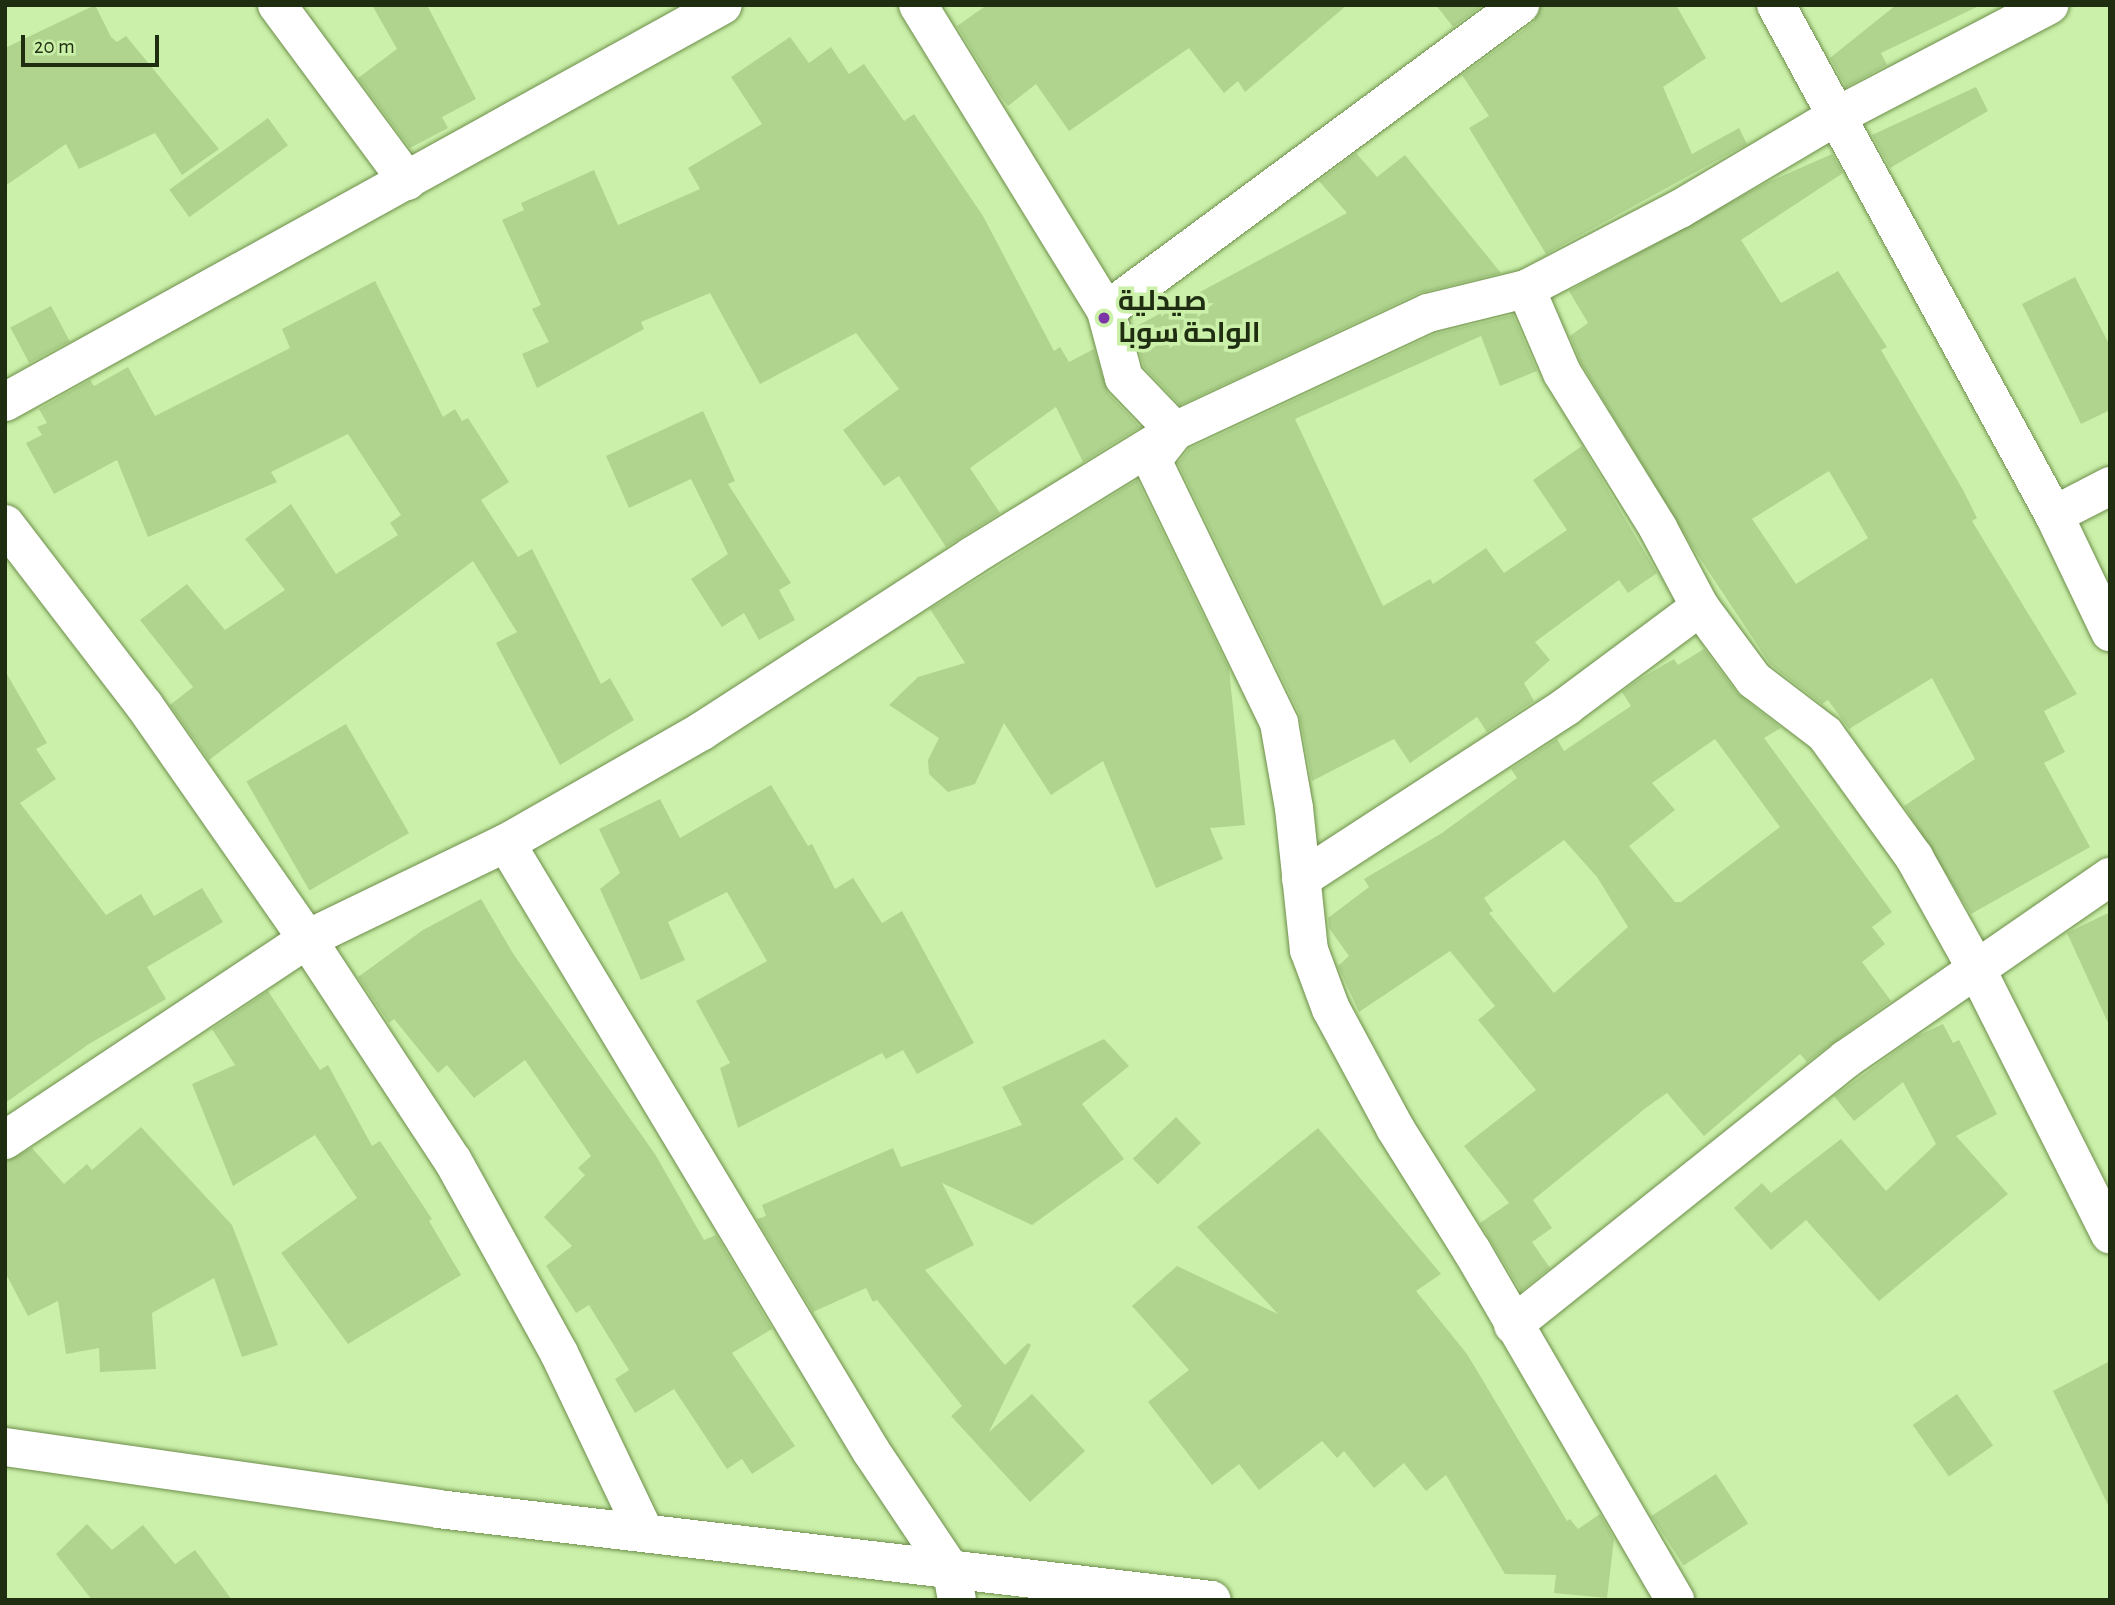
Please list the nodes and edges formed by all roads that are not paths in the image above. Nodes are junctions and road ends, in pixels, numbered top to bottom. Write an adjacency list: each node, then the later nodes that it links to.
1 (278, 5): 8 (street)
2 (723, 5): 8 (street)
3 (918, 5): 10 (street)
4 (1520, 5): 10 (street)
5 (1776, 5): 7 (street)
6 (2049, 5): 7 (street)
7 (1835, 117): 9 (street); 14 (street)
8 (407, 181): 11 (street)
9 (1526, 289): 12 (street); 16 (street)
10 (1106, 311): 12 (street)
11 (5, 402)
12 (1175, 431): 18 (street); 20 (street)
13 (2110, 486): 14 (street)
14 (2054, 515): 17 (street)
15 (5, 524): 21 (street)
16 (1700, 607): 20 (street); 22 (street)
17 (2110, 632)
18 (506, 843): 21 (street); 28 (street)
19 (2110, 877): 22 (street)
20 (1301, 878): 25 (street)
21 (307, 939): 23 (street); 27 (street)
22 (1977, 970): 24 (street); 25 (street)
23 (5, 1140)
24 (2110, 1234)
25 (1513, 1325): 30 (street)
26 (5, 1447): 27 (street)
27 (644, 1531): 28 (street)
28 (955, 1586): 29 (street)
29 (1212, 1600)
30 (1675, 1600)

